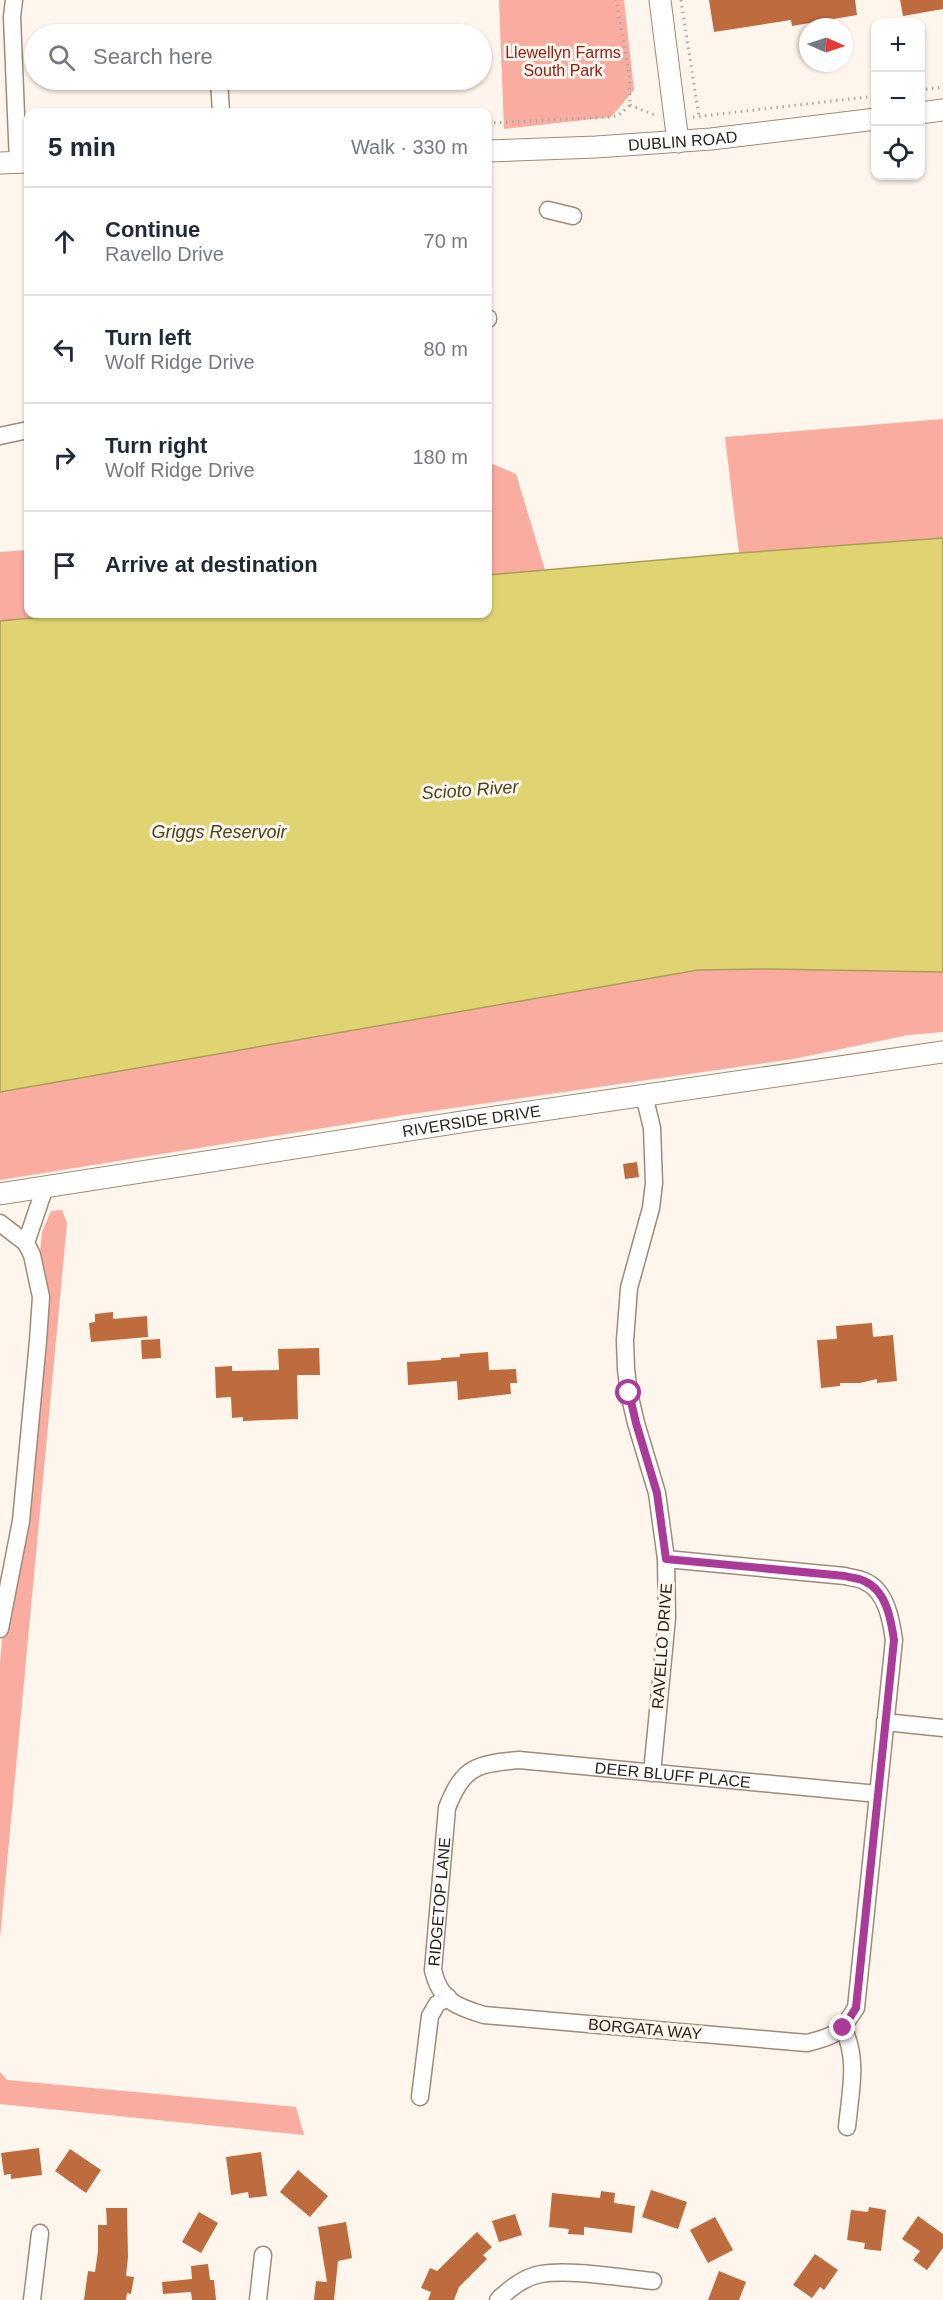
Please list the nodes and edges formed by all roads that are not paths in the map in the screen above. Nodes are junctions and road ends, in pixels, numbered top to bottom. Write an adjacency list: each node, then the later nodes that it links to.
1 (14, 0): 10 (street)
2 (660, 0): 8 (main road)
3 (220, 90): 4 (street)
4 (221, 108)
5 (943, 110): 6 (main road)
6 (925, 112)
7 (871, 119): 8 (main road, DUBLIN ROAD)
8 (678, 141): 9 (main road, DUBLIN ROAD)
9 (492, 151)
10 (16, 163)
11 (548, 210): 12 (street)
12 (573, 216)
13 (24, 431): 14 (street)
14 (0, 436)
15 (943, 1052): 16 (main road, RIVERSIDE DRIVE)
16 (644, 1095): 17 (main road, RIVERSIDE DRIVE); 21 (street, RAVELLO DRIVE)
17 (45, 1188): 18 (main road, RIVERSIDE DRIVE); 20 (street)
18 (0, 1194)
19 (0, 1223): 20 (street)
20 (26, 1243): 22 (street)
21 (666, 1559): 23 (street); 26 (street, RAVELLO DRIVE)
22 (0, 1629)
23 (885, 1722): 24 (street); 27 (street)
24 (943, 1728)
25 (469, 1771): 26 (street, DEER BLUFF PLACE); 28 (street, RIDGETOP LANE)
26 (652, 1773): 27 (street, DEER BLUFF PLACE)
27 (878, 1794): 29 (street)
28 (448, 1997): 29 (street, BORGATA WAY); 30 (street)
29 (843, 2028): 31 (street)
30 (420, 2097)
31 (847, 2127)
32 (40, 2233): 35 (street)
33 (263, 2255): 36 (street)
34 (653, 2281): 37 (street)
35 (32, 2300)
36 (258, 2300)
37 (498, 2300)

